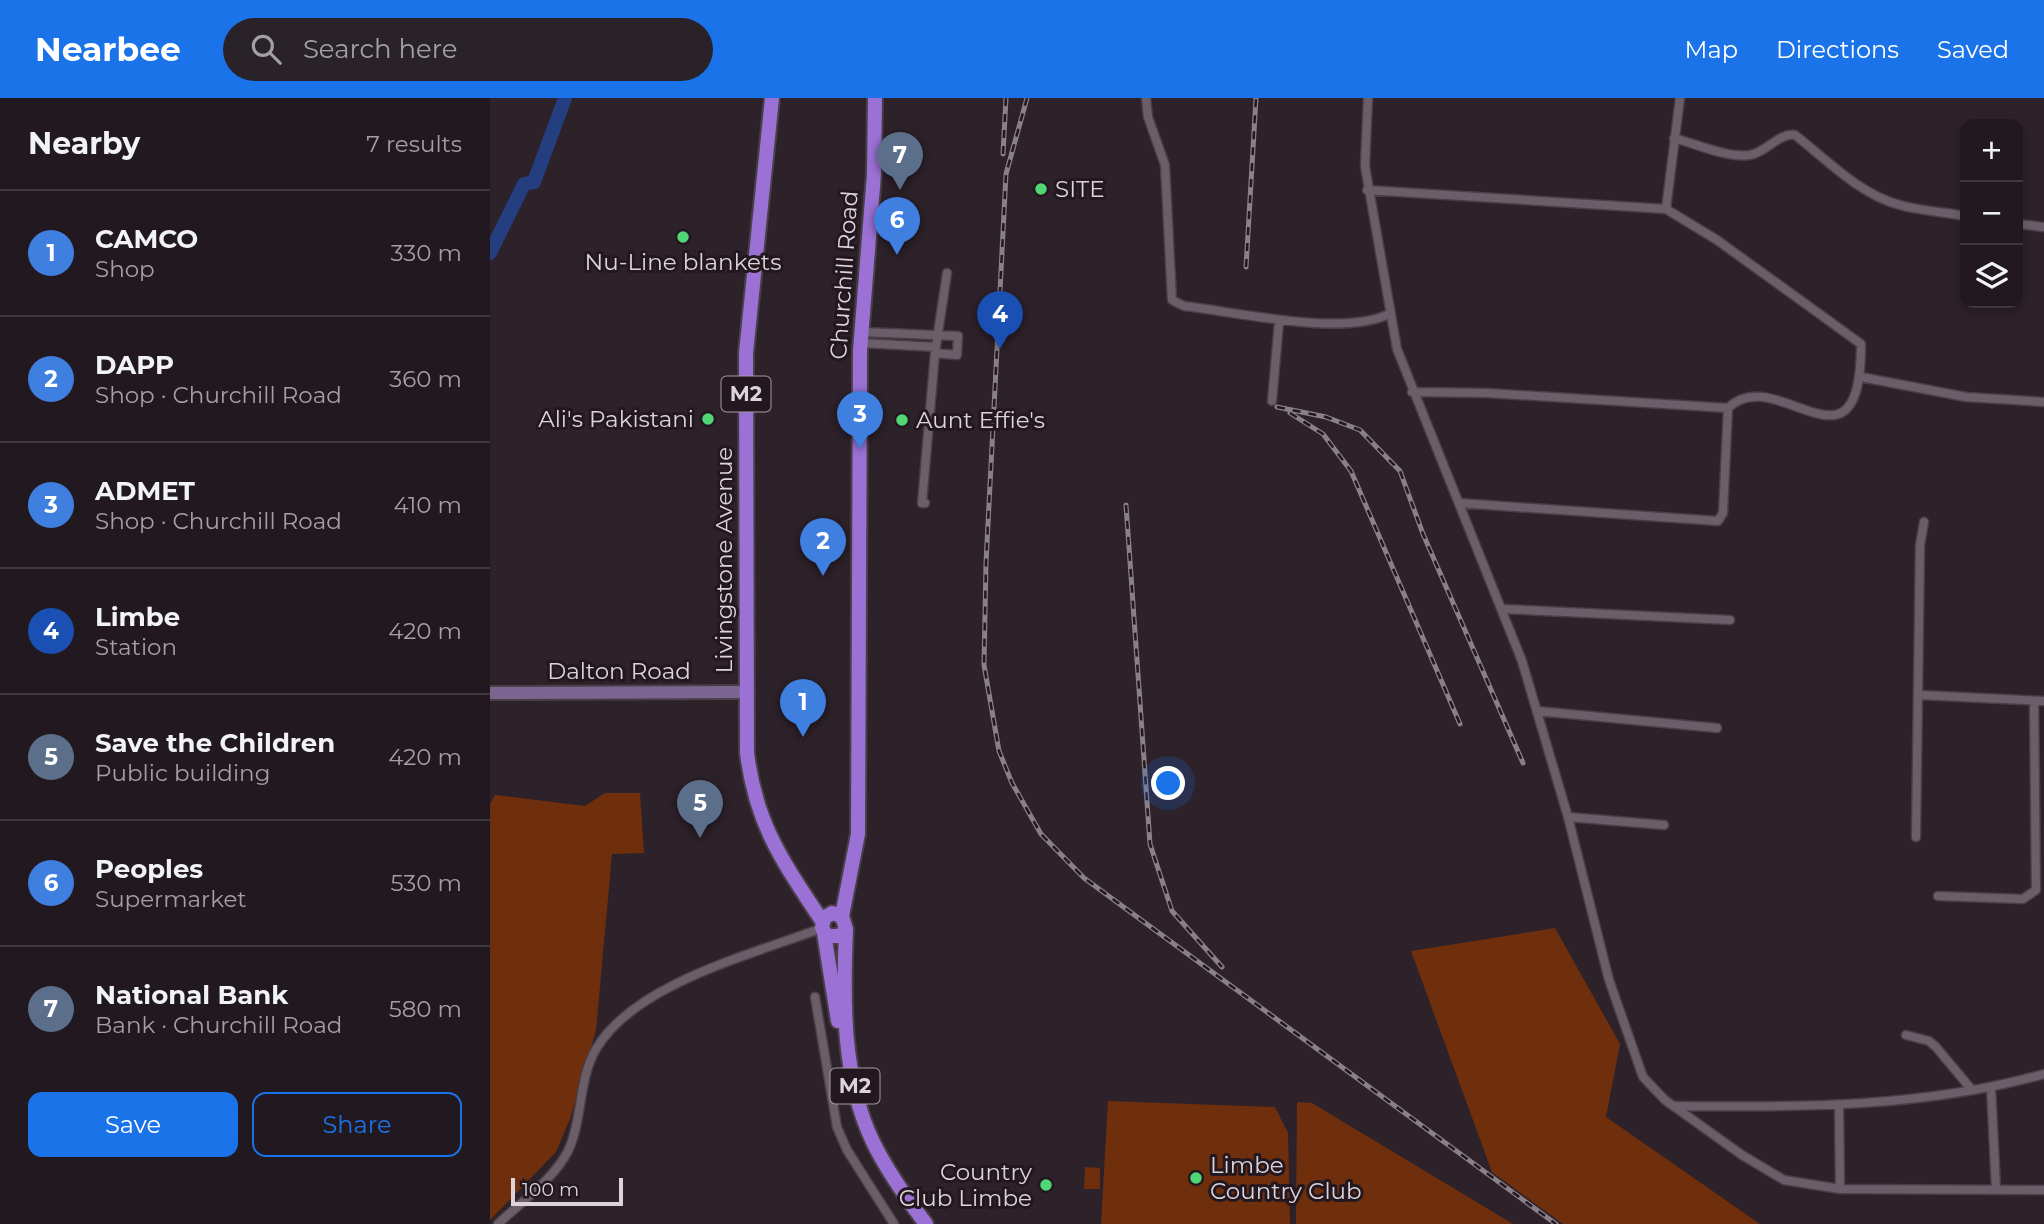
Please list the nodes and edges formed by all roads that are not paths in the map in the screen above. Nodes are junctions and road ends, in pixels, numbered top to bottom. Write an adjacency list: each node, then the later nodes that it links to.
1 (772, 98): 30 (highway, Livingstone Avenue / M2)
2 (875, 98): 17 (highway, Churchill Road / M2)
3 (1146, 98): 14 (street)
4 (1368, 98): 7 (street)
5 (1680, 98): 6 (street)
6 (1674, 138): 8 (street); 9 (street)
7 (1367, 190): 8 (street); 13 (street)
8 (1666, 209): 20 (street)
9 (1960, 215)
10 (2023, 225): 11 (street)
11 (2044, 227)
12 (947, 273): 16 (street)
13 (1389, 314): 14 (street); 21 (street)
14 (1279, 322): 22 (street)
15 (903, 333): 16 (street); 17 (street); 18 (street)
16 (938, 335): 19 (street); 19 (street)
17 (861, 337): 18 (street); 41 (highway, Churchill Road / M2)
18 (902, 345): 19 (street)
19 (936, 350): 25 (street)
20 (1861, 377): 23 (street); 24 (street)
21 (1412, 392): 24 (street); 26 (street)
22 (1272, 401)
23 (2044, 402)
24 (1728, 408): 26 (street)
25 (925, 503)
26 (1459, 503): 28 (street)
27 (1924, 522): 32 (street)
28 (1503, 610): 29 (street); 35 (street)
29 (1730, 620)
30 (747, 692): 31 (main road, Dalton Road); 42 (highway, Livingstone Avenue / M2)
31 (490, 693)
32 (1920, 695): 33 (street); 39 (street)
33 (2034, 701): 34 (street); 40 (street)
34 (2044, 701)
35 (1537, 711): 36 (street); 37 (street)
36 (1717, 728)
37 (1568, 817): 38 (street); 48 (street)
38 (1664, 825)
39 (1916, 837)
40 (1938, 896)
41 (844, 923): 42 (highway); 42 (highway); 56 (highway, Churchill Road / M2)
42 (823, 927): 53 (street); 55 (highway, M2)
43 (815, 997): 54 (street)
44 (1906, 1035): 47 (street)
45 (2044, 1074): 46 (street)
46 (1991, 1087): 47 (street); 51 (street)
47 (1972, 1090): 49 (street)
48 (1676, 1106): 49 (street); 50 (street)
49 (1839, 1106): 50 (street)
50 (1840, 1189): 51 (street)
51 (1996, 1189): 52 (street)
52 (2044, 1190)
53 (498, 1224)
54 (894, 1224)
55 (917, 1224)
56 (926, 1224)

